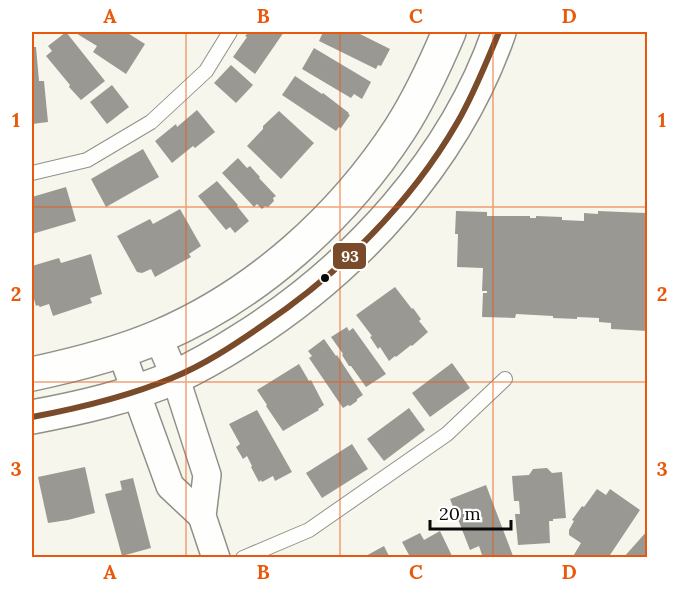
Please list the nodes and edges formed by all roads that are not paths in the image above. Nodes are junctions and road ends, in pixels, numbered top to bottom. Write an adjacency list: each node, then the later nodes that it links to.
1 (230, 32): 4 (lane)
2 (449, 32): 5 (street)
3 (499, 32): 8 (street)
4 (32, 173)
5 (158, 337): 6 (street); 8 (street)
6 (121, 351): 7 (street); 10 (street)
7 (32, 374)
8 (175, 376): 10 (street); 12 (street)
9 (505, 379): 14 (lane)
10 (135, 392): 11 (street); 12 (street)
11 (32, 417)
12 (202, 516): 13 (street)
13 (216, 558)
14 (243, 558)

